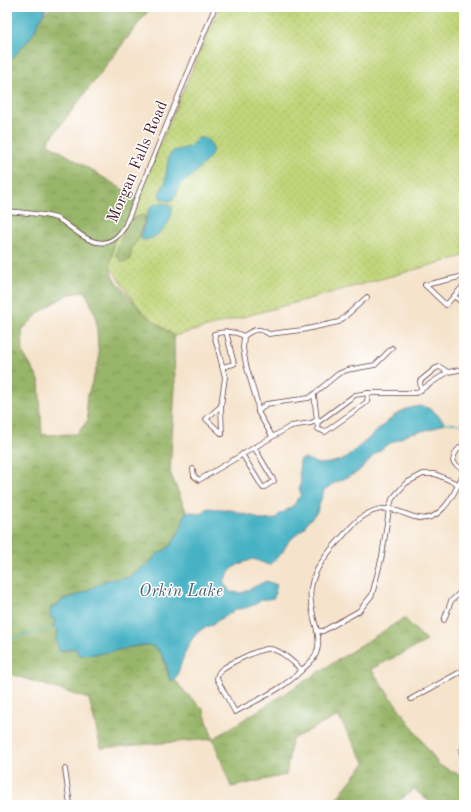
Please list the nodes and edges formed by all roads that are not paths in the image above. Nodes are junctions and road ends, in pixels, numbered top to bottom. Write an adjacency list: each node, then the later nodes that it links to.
1 (216, 7): 2 (street, Morgan Falls Road)
2 (7, 211)
3 (464, 276): 5 (street)
4 (464, 285): 5 (street)
5 (454, 296): 7 (street)
6 (366, 297): 9 (street)
7 (464, 304)
8 (226, 331): 9 (street); 11 (street); 11 (street)
9 (244, 336): 18 (street)
10 (392, 348): 16 (street)
11 (222, 367): 17 (street)
12 (464, 369): 13 (street)
13 (448, 372): 14 (street); 14 (street)
14 (421, 390): 15 (street)
15 (368, 393): 19 (street); 19 (street)
16 (314, 395): 18 (street); 19 (street)
17 (221, 406): 17 (street)
18 (258, 412): 20 (street)
19 (317, 421): 20 (street)
20 (272, 436): 22 (street)
21 (464, 445): 25 (street)
22 (254, 447): 23 (street); 23 (street)
23 (242, 454): 24 (street)
24 (193, 469)
25 (464, 471): 26 (street)
26 (458, 484): 27 (street); 27 (street)
27 (389, 509): 30 (street); 30 (street)
28 (464, 589): 29 (street)
29 (444, 620)
30 (317, 631): 31 (street)
31 (302, 670): 31 (street)
32 (464, 670): 33 (street)
33 (412, 699)
34 (461, 751): 35 (street)
35 (464, 760)
36 (65, 769): 37 (street)
37 (70, 805)

